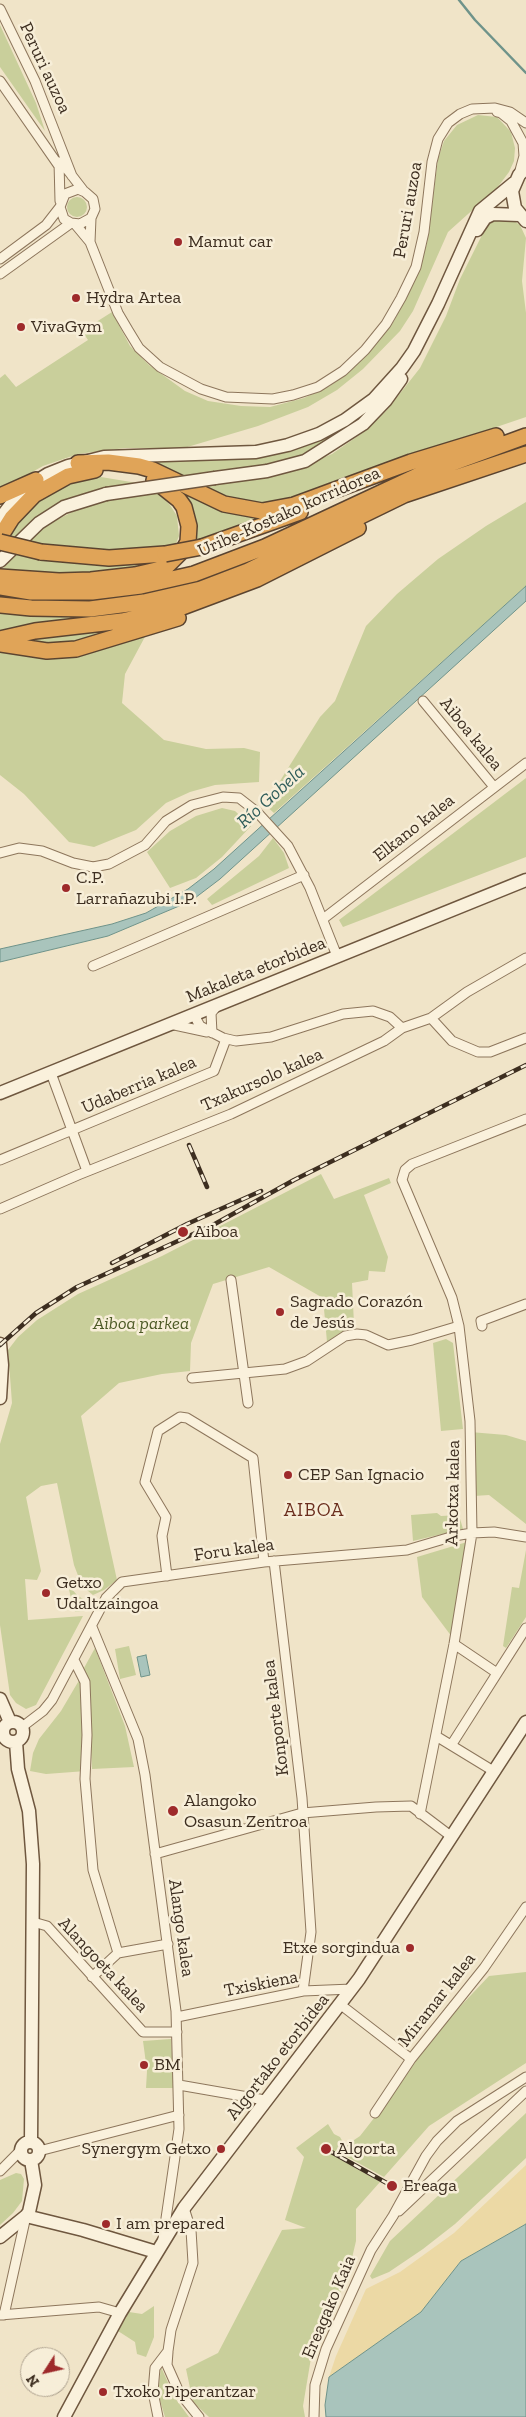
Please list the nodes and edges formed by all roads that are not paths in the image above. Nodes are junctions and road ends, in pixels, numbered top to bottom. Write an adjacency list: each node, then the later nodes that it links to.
1 (0, 8): 5 (street, Peruri auzoa)
2 (0, 81): 6 (street, Peruri auzoa)
3 (484, 109): 4 (street, Peruri auzoa); 7 (street); 14 (street, Peruri auzoa)
4 (526, 124)
5 (58, 141): 6 (street, Peruri auzoa); 8 (street, Peruri auzoa)
6 (59, 166): 8 (street, Peruri auzoa); 10 (street, Peruri auzoa)
7 (520, 175): 12 (street); 20 (street)
8 (72, 176): 9 (street, Peruri auzoa)
9 (83, 190): 10 (street); 11 (street)
10 (60, 205): 13 (street); 15 (street)
11 (91, 218): 13 (street); 14 (street, Peruri auzoa)
12 (523, 218): 28 (street, bridge)
13 (73, 224): 14 (street, Peruri auzoa); 16 (street)
14 (90, 242)
15 (0, 259)
16 (0, 274)
17 (526, 427): 20 (highway); 26 (highway, bridge)
18 (526, 436): 30 (highway, Uribe-Kostako korridorea)
19 (526, 454): 21 (highway, Uribe-Kostako korridorea)
20 (78, 463): 22 (street)
21 (457, 478): 27 (highway); 32 (highway, Uribe-Kostako korridorea)
22 (36, 480): 23 (highway); 24 (street)
23 (0, 496)
24 (0, 519)
25 (0, 537): 30 (highway)
26 (0, 542)
27 (311, 553): 33 (highway); 34 (highway)
28 (0, 561)
29 (0, 577): 30 (highway)
30 (31, 586): 31 (highway, Uribe-Kostako korridorea)
31 (0, 587)
32 (0, 605)
33 (0, 639)
34 (0, 644)
35 (422, 701): 37 (street, Aiboa kalea)
36 (526, 763): 37 (street, Elkano kalea)
37 (494, 787): 41 (street, Elkano kalea)
38 (0, 853): 39 (street)
39 (304, 875): 41 (street); 44 (street)
40 (526, 880): 42 (street, Makaleta etorbidea)
41 (323, 918): 42 (street)
42 (337, 956): 45 (street, Makaleta etorbidea)
43 (526, 958): 47 (street, Txakursolo kalea)
44 (93, 966)
45 (218, 1005): 46 (street, Makaleta etorbidea); 50 (street)
46 (194, 1015): 48 (street, Makaleta etorbidea); 50 (street)
47 (431, 1018): 49 (street, Txakursolo kalea); 51 (street)
48 (170, 1024): 50 (street); 53 (street, Makaleta etorbidea)
49 (402, 1028): 52 (street); 58 (street, Txakursolo kalea)
50 (212, 1033): 52 (street)
51 (526, 1038)
52 (226, 1039): 56 (street, Udaberria kalea)
53 (51, 1073): 54 (street, Makaleta etorbidea); 56 (street, Udaberria kalea)
54 (0, 1094)
55 (526, 1119): 62 (street, Arkotxa kalea)
56 (72, 1131): 57 (street, Udaberria kalea); 58 (street, Udaberria kalea)
57 (0, 1160)
58 (87, 1171): 59 (street, Txakursolo kalea)
59 (0, 1209)
60 (230, 1280): 65 (street)
61 (526, 1304): 63 (street)
62 (459, 1326): 65 (street); 69 (street, Arkotxa kalea)
63 (482, 1326)
64 (0, 1344): 67 (street)
65 (245, 1372): 66 (street); 68 (street)
66 (192, 1378)
67 (0, 1398)
68 (248, 1403)
69 (472, 1533): 70 (street, Foru kalea); 71 (street, Foru kalea); 76 (street, Arkotxa kalea)
70 (526, 1537)
71 (274, 1560): 72 (street, Foru kalea); 87 (street, Konporte kalea)
72 (264, 1562): 73 (street, Foru kalea); 73 (street)
73 (167, 1576): 74 (street, Foru kalea)
74 (92, 1627): 77 (street, Foru kalea); 90 (street, Alango kalea)
75 (526, 1628): 78 (street)
76 (454, 1644): 78 (street); 83 (street, Arkotxa kalea)
77 (74, 1660): 82 (street, Foru kalea); 94 (street)
78 (498, 1673): 85 (street)
79 (0, 1699): 80 (street)
80 (10, 1722): 82 (street); 84 (street)
81 (526, 1722): 86 (street, Algortako etorbidea)
82 (22, 1727): 84 (street)
83 (436, 1736): 85 (street); 88 (street, Arkotxa kalea)
84 (16, 1742): 92 (street)
85 (452, 1744): 86 (street)
86 (494, 1772): 89 (street, Algortako etorbidea)
87 (302, 1813): 88 (street); 90 (street); 97 (street, Konporte kalea)
88 (420, 1814): 89 (street)
89 (452, 1837): 96 (street, Algortako etorbidea)
90 (155, 1854): 93 (street, Alango kalea)
91 (526, 1907): 101 (street, Miramar kalea)
92 (33, 1922): 95 (street, Alangoeta kalea); 109 (street)
93 (168, 1944): 94 (street); 99 (street, Alango kalea)
94 (118, 1953): 95 (street)
95 (92, 1977): 100 (street, Alangoeta kalea)
96 (352, 1989): 97 (street, Txiskiena); 98 (street, Algortako etorbidea)
97 (303, 1991): 99 (street, Txiskiena)
98 (341, 2005): 101 (street); 105 (street, Algortako etorbidea)
99 (177, 2018): 100 (street, Alango kalea)
100 (177, 2032): 103 (street, Alango kalea)
101 (411, 2059): 106 (street, Miramar kalea)
102 (526, 2077): 113 (street, Ereagako Kaia)
103 (180, 2085): 105 (street); 107 (street, Alango kalea)
104 (526, 2092): 113 (street, Ereagako Kaia)
105 (266, 2100): 111 (street, Algortako etorbidea)
106 (375, 2113)
107 (179, 2115): 109 (street); 115 (street, Alango kalea)
108 (20, 2151): 109 (street); 110 (street)
109 (34, 2151): 112 (street)
110 (0, 2170)
111 (184, 2208): 115 (street, Algortako etorbidea); 118 (street)
112 (26, 2216): 114 (street); 115 (street); 117 (street)
113 (393, 2216): 122 (street, Ereagako Kaia)
114 (0, 2237)
115 (159, 2247): 116 (street, Algortako etorbidea)
116 (120, 2312): 117 (street); 119 (street, Algortako etorbidea)
117 (2, 2315)
118 (168, 2351): 120 (street); 121 (street)
119 (64, 2417)
120 (158, 2417)
121 (199, 2417)
122 (314, 2417)

